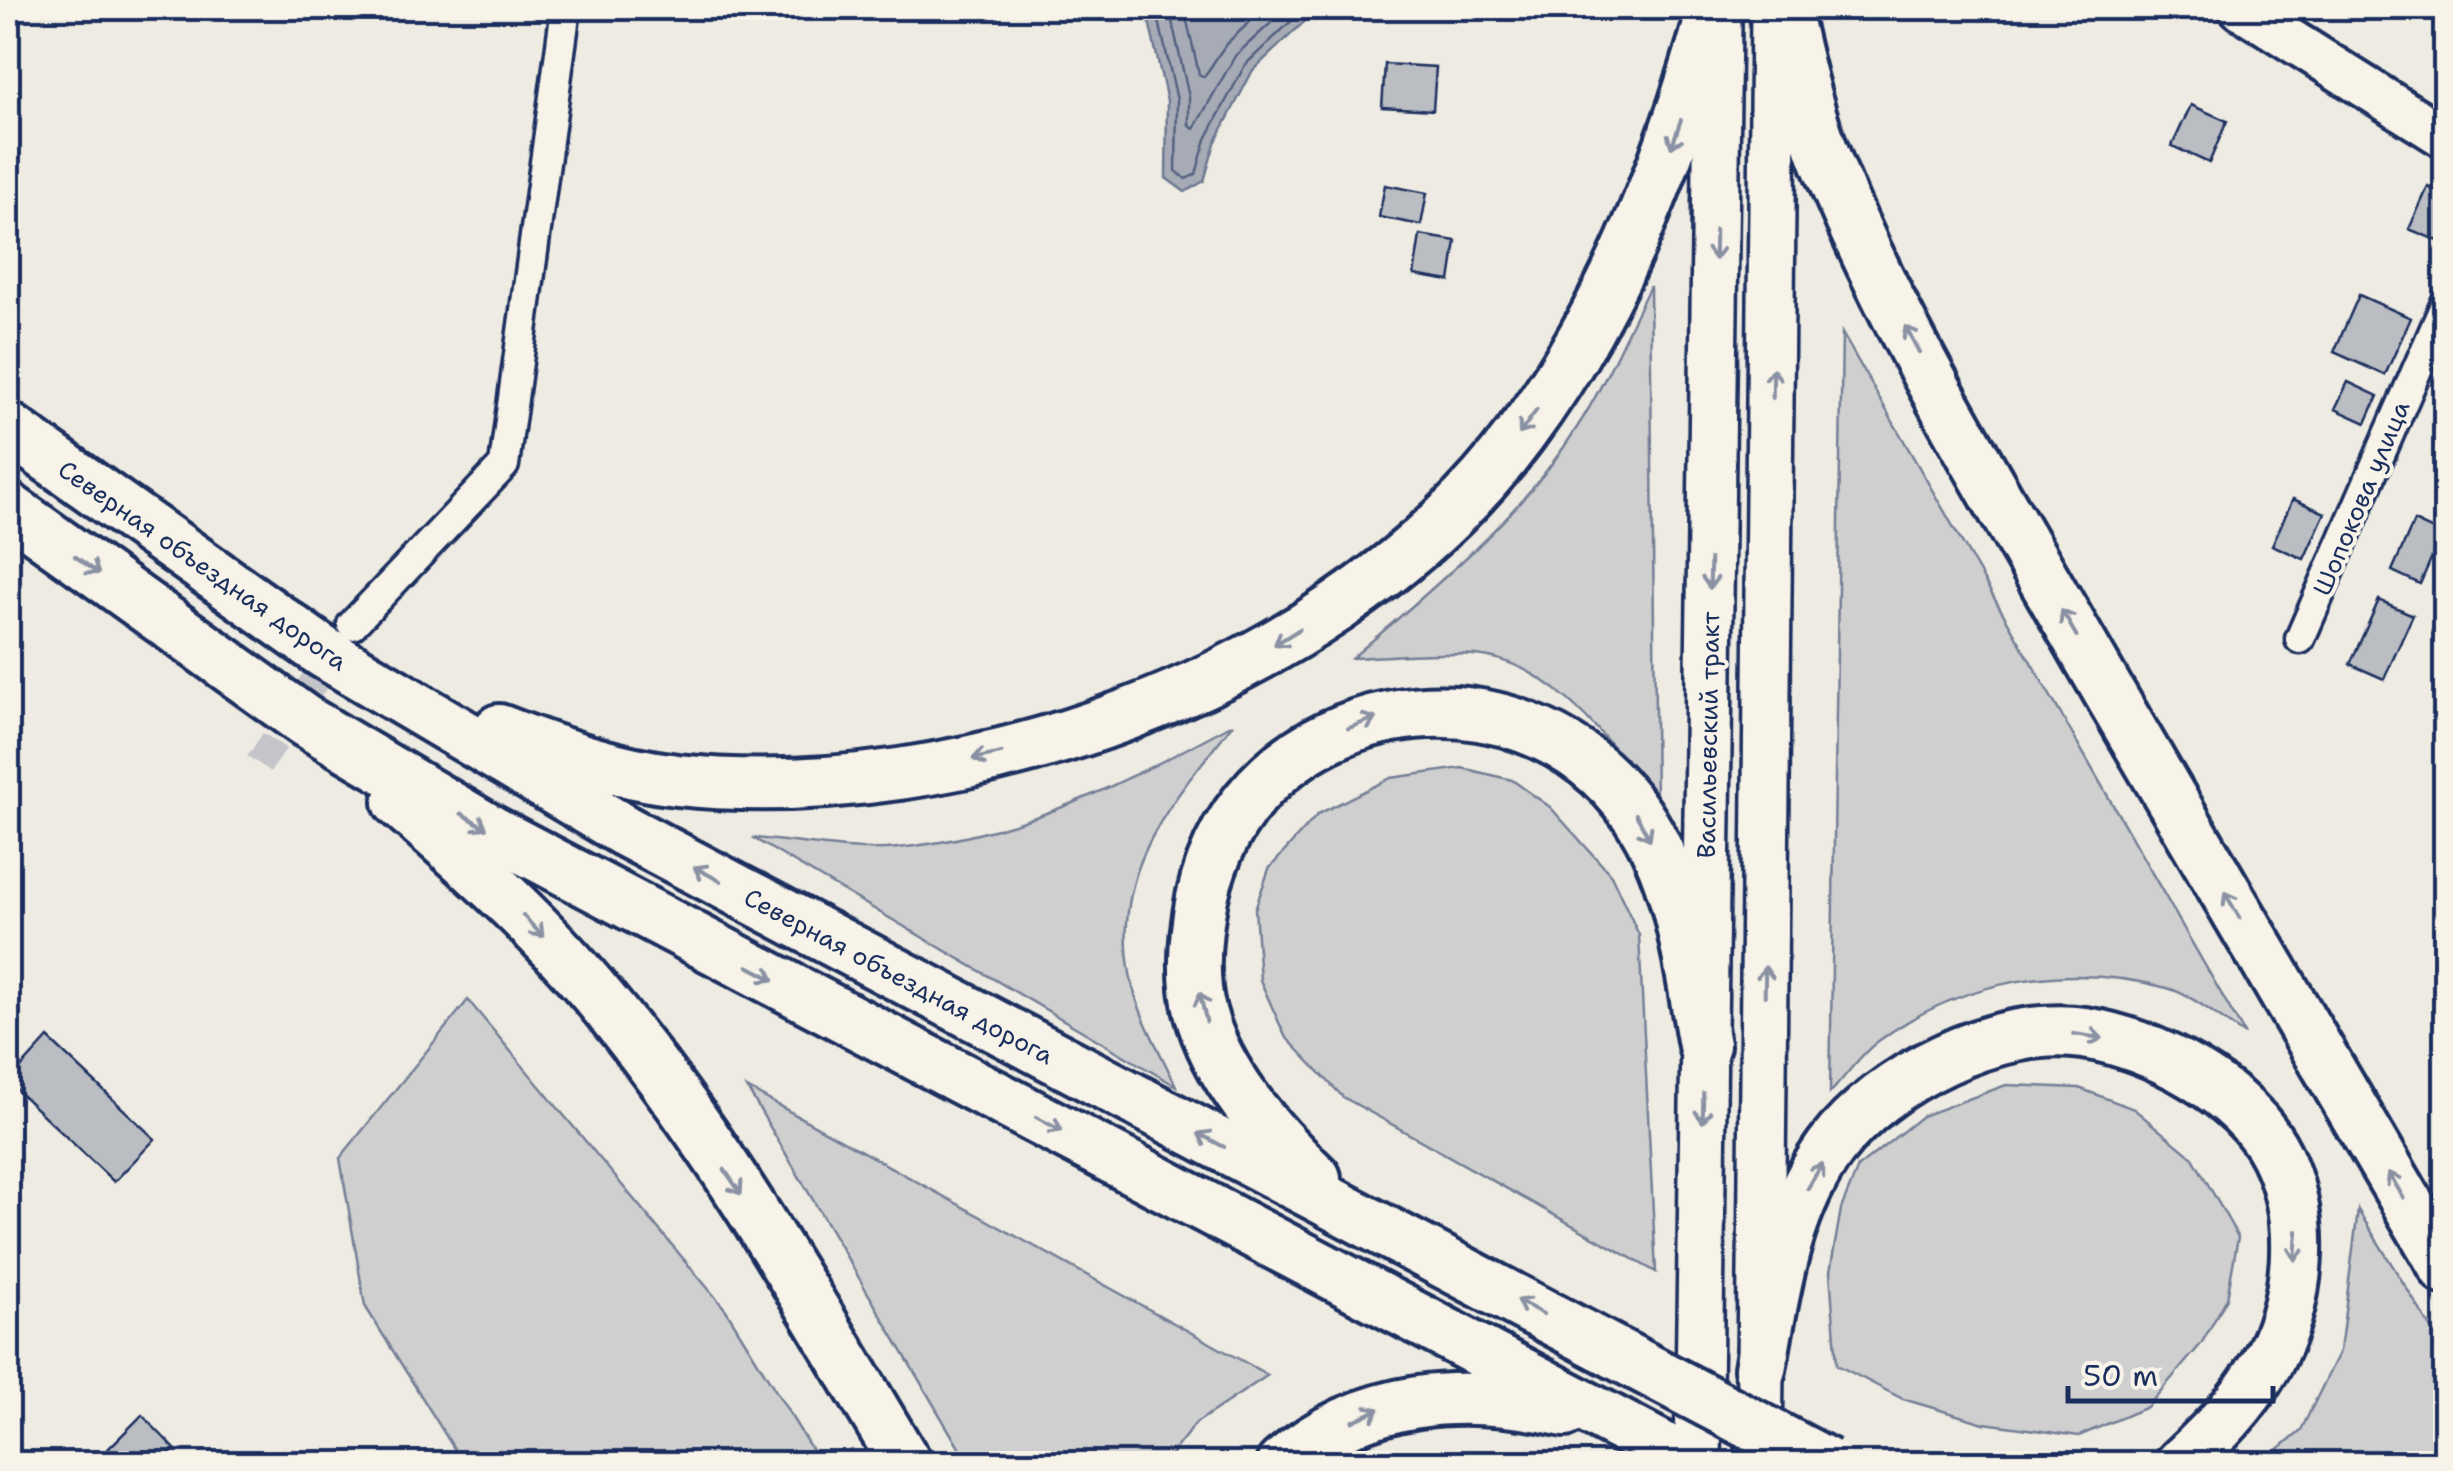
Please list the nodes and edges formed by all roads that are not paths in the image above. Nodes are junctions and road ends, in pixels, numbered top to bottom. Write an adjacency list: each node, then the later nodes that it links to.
1 (566, 8): 12 (street)
2 (1716, 8): 8 (main road, Васильевский тракт); 12 (highway, one-way to 12)
3 (1774, 8): 7 (main road)
4 (1784, 8): 17 (highway, one-way to 4)
5 (2240, 8): 6 (street)
6 (2446, 138)
7 (1775, 149): 8 (main road); 18 (main road, one-way to 7)
8 (1716, 151): 15 (main road, Васильевский тракт, one-way to 15)
9 (2446, 303): 13 (street, Шопокова улица)
10 (8, 428): 12 (highway, Северная объездная дорога)
11 (8, 508): 14 (highway, one-way to 14)
12 (338, 638): 16 (highway, Северная объездная дорога, one-way to 12)
13 (2300, 639)
14 (305, 720): 19 (highway, one-way to 19); 20 (highway, one-way to 20)
15 (1704, 1045): 16 (highway, one-way to 15); 22 (main road, Васильевский тракт, one-way to 22)
16 (1396, 1236): 24 (highway, Северная объездная дорога, one-way to 16, bridge)
17 (2446, 1269)
18 (1760, 1369): 23 (main road); 25 (highway, one-way to 25)
19 (1605, 1416): 21 (highway, one-way to 19); 22 (highway)
20 (906, 1464)
21 (1282, 1464)
22 (1696, 1464)
23 (1759, 1464)
24 (1828, 1464)
25 (2181, 1464)

